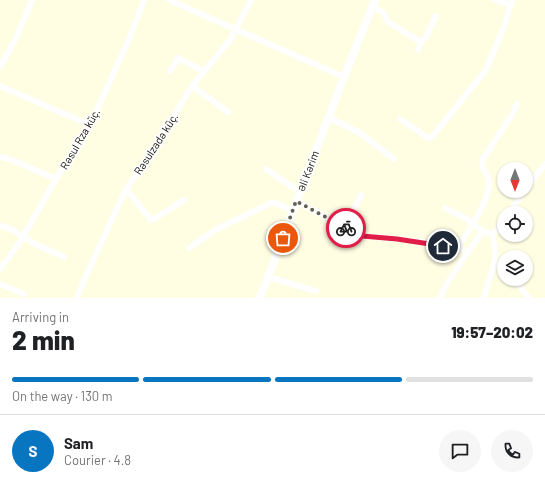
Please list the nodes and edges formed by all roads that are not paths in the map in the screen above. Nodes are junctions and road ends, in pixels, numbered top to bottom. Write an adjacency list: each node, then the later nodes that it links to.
1 (32, 0): 12 (street)
2 (144, 0): 22 (street, Rəsul Rza küç.)
3 (169, 0): 9 (street)
4 (251, 0): 9 (street, Rəsulzadə küç.)
5 (495, 0): 7 (street)
6 (372, 2): 10 (street); 15 (main road, Əli Kərim)
7 (512, 2): 21 (street)
8 (436, 16): 10 (street)
9 (236, 29): 14 (street, Rəsulzadə küç.); 15 (street)
10 (421, 42): 11 (street)
11 (418, 50)
12 (0, 67)
13 (170, 71): 14 (street)
14 (203, 71): 17 (street, Rəsulzadə küç.)
15 (344, 78): 20 (main road, Əli Kərim)
16 (0, 86): 22 (street)
17 (192, 86): 19 (street); 29 (street, Rəsulzadə küç.)
18 (517, 104): 36 (street)
19 (228, 112)
20 (328, 118): 24 (street); 30 (main road, Əli Kərim)
21 (400, 119)
22 (90, 125): 27 (street, Rəsul Rza küç.)
23 (0, 157): 27 (street)
24 (394, 159)
25 (544, 168): 28 (street)
26 (266, 169): 30 (street)
27 (56, 179): 42 (street, Rəsul Rza küç.)
28 (533, 181)
29 (126, 189): 32 (street); 54 (street, Rəsulzadə küç.)
30 (300, 192): 33 (main road, Əli Kərim)
31 (361, 195): 38 (street)
32 (184, 200)
33 (296, 201): 35 (main road, Əli Kərim); 38 (street)
34 (445, 208): 36 (street)
35 (293, 211): 44 (street); 49 (main road, Əli Kərim)
36 (473, 224): 40 (street); 43 (street)
37 (0, 226): 42 (street)
38 (345, 227): 43 (street)
39 (497, 229): 41 (street)
40 (484, 232): 41 (street); 45 (street)
41 (492, 234): 47 (street)
42 (23, 237): 46 (street); 48 (street, Rəsul Rza küç.)
43 (458, 247): 45 (street)
44 (189, 248)
45 (467, 254): 56 (street)
46 (64, 258)
47 (495, 264): 57 (street)
48 (0, 269)
49 (268, 277): 52 (street); 55 (main road, Əli Kərim)
50 (0, 284): 53 (street)
51 (520, 286): 58 (street)
52 (316, 291)
53 (24, 294)
54 (77, 298)
55 (260, 298)
56 (440, 298)
57 (484, 298)
58 (529, 298)

